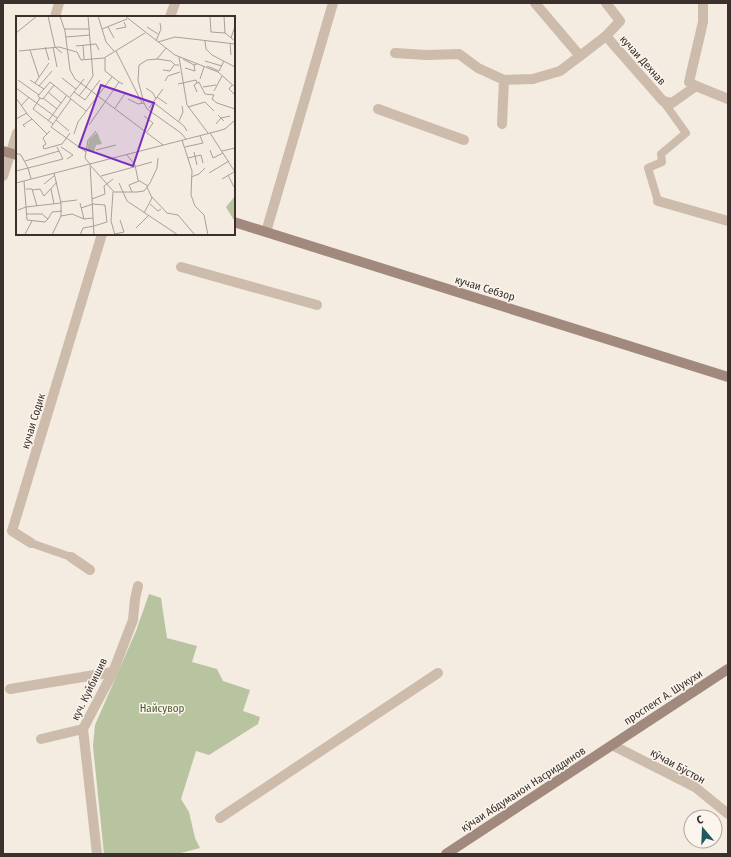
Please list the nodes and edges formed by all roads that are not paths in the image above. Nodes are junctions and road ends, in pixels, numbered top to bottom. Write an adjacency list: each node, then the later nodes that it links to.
1 (59, 3): 7 (street)
2 (175, 3): 8 (street)
3 (333, 3): 25 (street)
4 (535, 3): 11 (street)
5 (606, 3): 9 (street)
6 (703, 3): 13 (street)
7 (55, 16)
8 (170, 16)
9 (606, 36): 11 (street, кучаи Дехнав); 15 (street, кучаи Дехнав)
10 (395, 54): 12 (street, кучаи Дехнав)
11 (580, 56): 12 (street, кучаи Дехнав)
12 (504, 80): 17 (street)
13 (696, 86): 14 (street); 15 (street, кучаи Дехнав)
14 (728, 99)
15 (663, 101): 22 (street)
16 (378, 109): 19 (street)
17 (502, 124)
18 (16, 136): 20 (street)
19 (464, 140)
20 (10, 153): 21 (street)
21 (3, 176)
22 (658, 201): 23 (street)
23 (728, 221)
24 (235, 222): 25 (main road, кучаи Себзор)
25 (266, 232): 29 (main road, кучаи Себзор)
26 (102, 235): 30 (street, кучаи Содик)
27 (182, 267): 28 (street)
28 (317, 305)
29 (728, 377)
30 (31, 543): 31 (street, кучаи Содик)
31 (71, 557): 32 (street, кучаи Содик)
32 (90, 570)
33 (138, 586): 35 (street, куч. Куйбишив)
34 (728, 669): 40 (main road, проспект А. Шукухи)
35 (113, 672): 37 (street); 38 (street, куч. Куйбишив)
36 (438, 673): 42 (street)
37 (10, 689)
38 (83, 729): 39 (street); 43 (street, куч. Куйбишив)
39 (41, 739)
40 (612, 745): 41 (street, кӯчаи Бӯстон); 44 (main road, кӯчаи Абдуманон Насриддинов)
41 (728, 814)
42 (220, 818)
43 (97, 854)
44 (446, 854)

